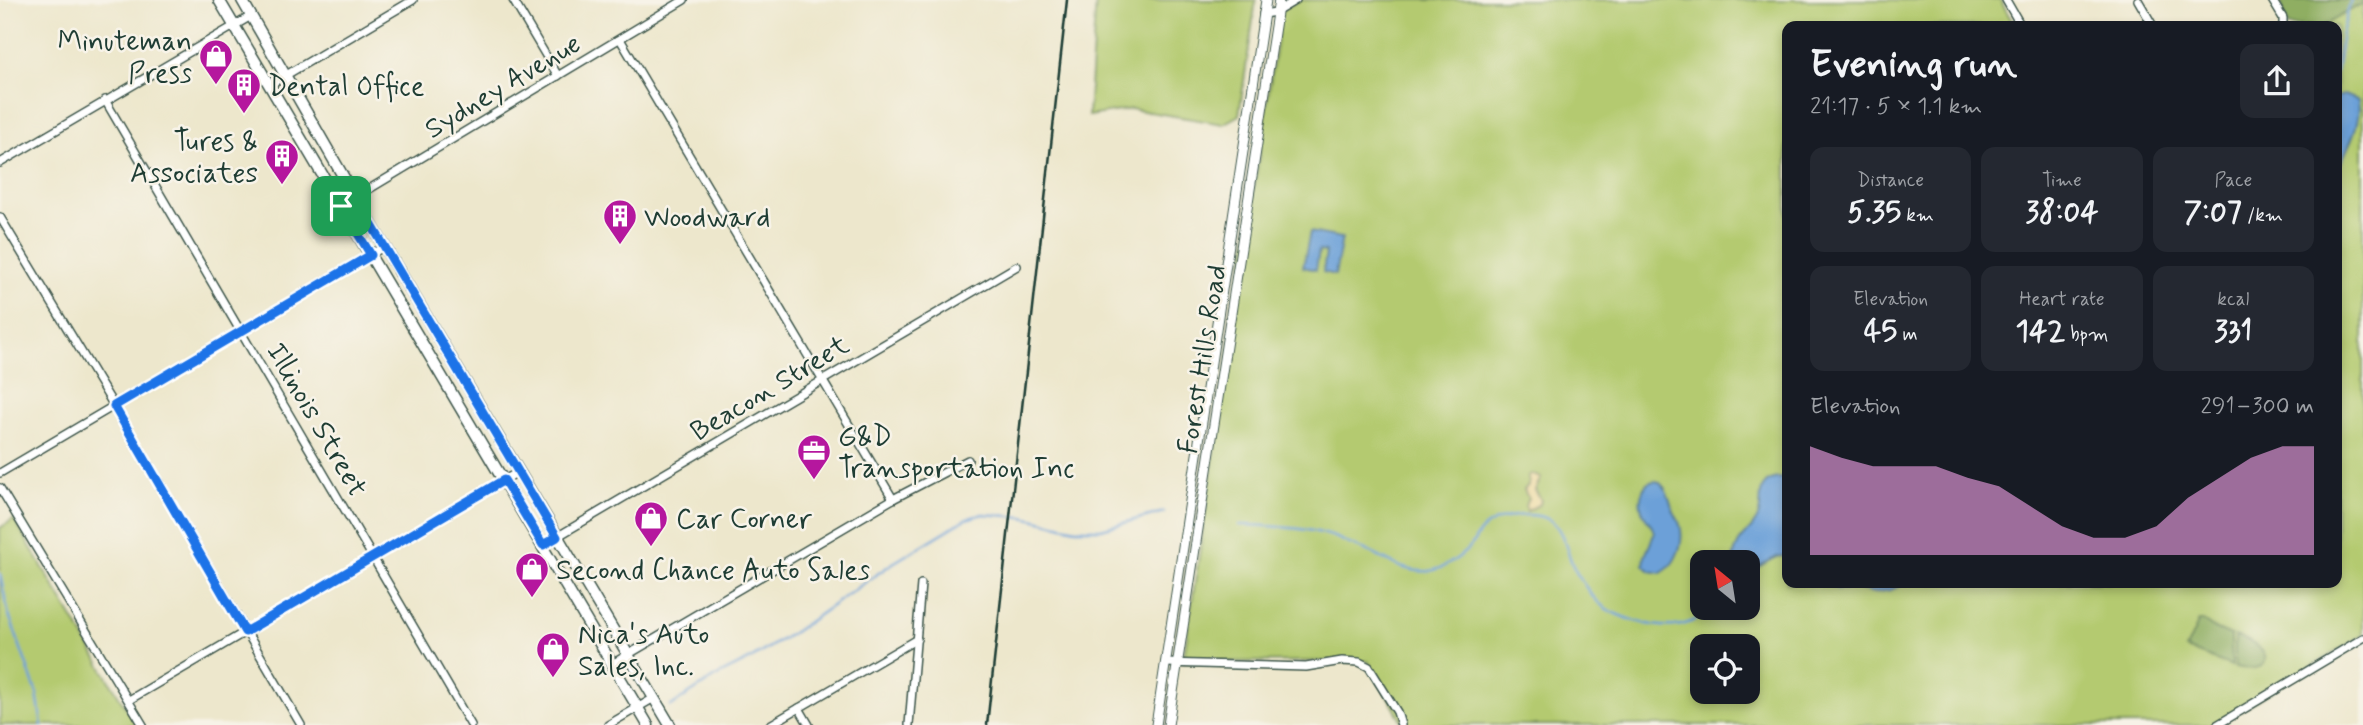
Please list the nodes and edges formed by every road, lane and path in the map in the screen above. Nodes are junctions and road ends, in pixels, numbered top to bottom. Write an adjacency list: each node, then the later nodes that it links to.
1 (219, 0): 18 (main road)
2 (242, 0): 14 (main road)
3 (413, 0): 20 (street)
4 (513, 0): 21 (street)
5 (684, 0): 19 (street, Sydney Avenue)
6 (1266, 0): 13 (street, Forest Hills Road)
7 (1279, 0): 12 (street, Forest Hills Road)
8 (1296, 0): 12 (street)
9 (2006, 0): 15 (street)
10 (2138, 0): 16 (street)
11 (2272, 0): 17 (street)
12 (1276, 12): 13 (street); 26 (street, Forest Hills Road)
13 (1263, 14): 25 (street, Forest Hills Road)
14 (251, 16): 18 (street); 20 (main road)
15 (2018, 21)
16 (2150, 21)
17 (2283, 21)
18 (234, 25): 22 (main road); 23 (street)
19 (620, 39): 21 (street, Sydney Avenue); 36 (street)
20 (286, 75): 22 (street); 27 (main road)
21 (558, 76): 27 (street, Sydney Avenue)
22 (271, 84): 28 (main road)
23 (105, 100): 24 (street); 35 (street, Illinois Street)
24 (0, 163)
25 (1237, 195): 26 (street); 32 (street, Forest Hills Road)
26 (1249, 196): 33 (street, Forest Hills Road)
27 (355, 197): 28 (street, Sydney Avenue); 30 (main road)
28 (341, 206): 31 (main road)
29 (0, 217): 37 (street)
30 (385, 246): 31 (street); 39 (main road)
31 (371, 255): 35 (street); 41 (main road)
32 (1227, 259): 33 (street); 53 (street, Forest Hills Road)
33 (1239, 261): 52 (street, Forest Hills Road)
34 (1017, 266): 36 (street, Beacon Street)
35 (242, 331): 37 (street); 46 (street, Illinois Street)
36 (824, 380): 43 (street); 44 (street, Beacon Street)
37 (114, 406): 40 (street); 48 (street)
38 (968, 460): 43 (street)
39 (518, 472): 41 (street); 44 (main road)
40 (0, 473)
41 (504, 480): 45 (main road); 46 (street)
42 (0, 488): 56 (street)
43 (893, 499): 51 (street)
44 (557, 537): 45 (street, Beacon Street); 51 (main road)
45 (543, 545): 54 (main road)
46 (374, 556): 48 (street); 61 (street, Illinois Street)
47 (921, 584): 50 (street)
48 (245, 632): 56 (street); 60 (street)
49 (2363, 638): 71 (street)
50 (917, 639): 58 (street); 67 (street)
51 (628, 654): 54 (street); 55 (main road)
52 (1178, 662): 53 (street); 69 (street, Forest Hills Road); 70 (street)
53 (1165, 663): 68 (street, Forest Hills Road)
54 (612, 664): 57 (main road)
55 (654, 698): 57 (street); 64 (main road)
56 (129, 700): 59 (street)
57 (638, 707): 62 (street); 63 (main road)
58 (799, 708): 65 (street); 66 (street)
59 (143, 725)
60 (301, 725)
61 (471, 725)
62 (608, 725)
63 (648, 725)
64 (670, 725)
65 (770, 725)
66 (809, 725)
67 (909, 725)
68 (1156, 725)
69 (1168, 725)
70 (1401, 725)
71 (2217, 725)

